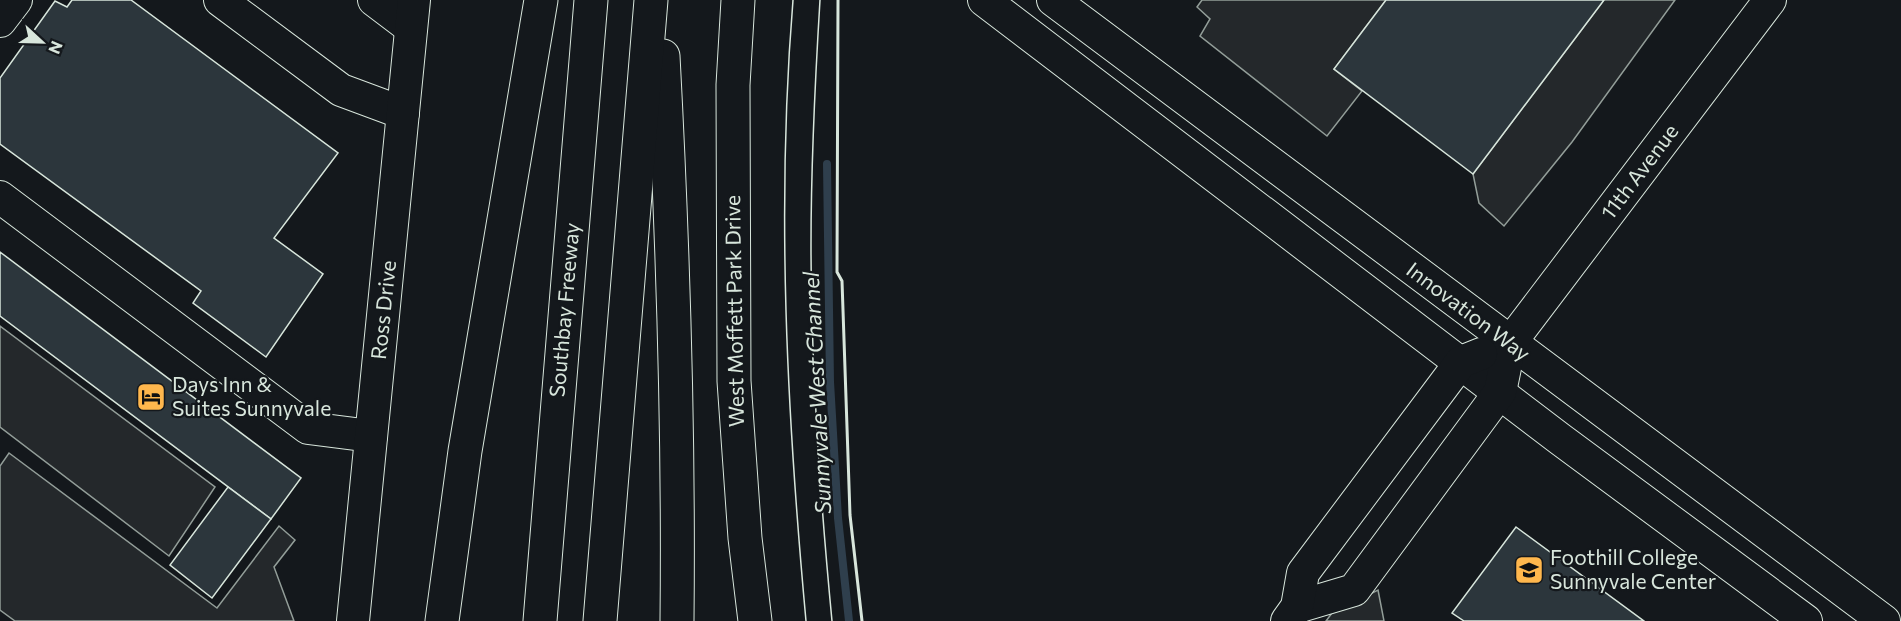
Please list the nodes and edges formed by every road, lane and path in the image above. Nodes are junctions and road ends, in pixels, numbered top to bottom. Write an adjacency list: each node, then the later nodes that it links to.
1 (16, 0): 13 (street)
2 (220, 0): 14 (street)
3 (374, 0): 12 (street)
4 (541, 0): 22 (main road)
5 (591, 0): 23 (main road, Southbay Freeway)
6 (651, 0): 24 (main road)
7 (660, 0): 25 (main road)
8 (738, 0): 26 (main road, West Moffett Park Drive)
9 (984, 0): 17 (street, Innovation Way)
10 (1053, 0): 16 (street, Innovation Way)
11 (1770, 0): 16 (street, 11th Avenue)
12 (413, 14): 14 (street, Ross Drive)
13 (0, 21)
14 (403, 113): 19 (street, Ross Drive)
15 (0, 197): 19 (street)
16 (1510, 343): 17 (street); 18 (street); 28 (street, Innovation Way)
17 (1461, 362): 18 (street, Innovation Way); 20 (street)
18 (1500, 392): 20 (street); 27 (street, Innovation Way)
19 (371, 436): 21 (street, Ross Drive)
20 (1292, 614)
21 (353, 621)
22 (442, 621)
23 (540, 621)
24 (600, 621)
25 (676, 621)
26 (755, 621)
27 (1806, 621)
28 (1884, 621)

